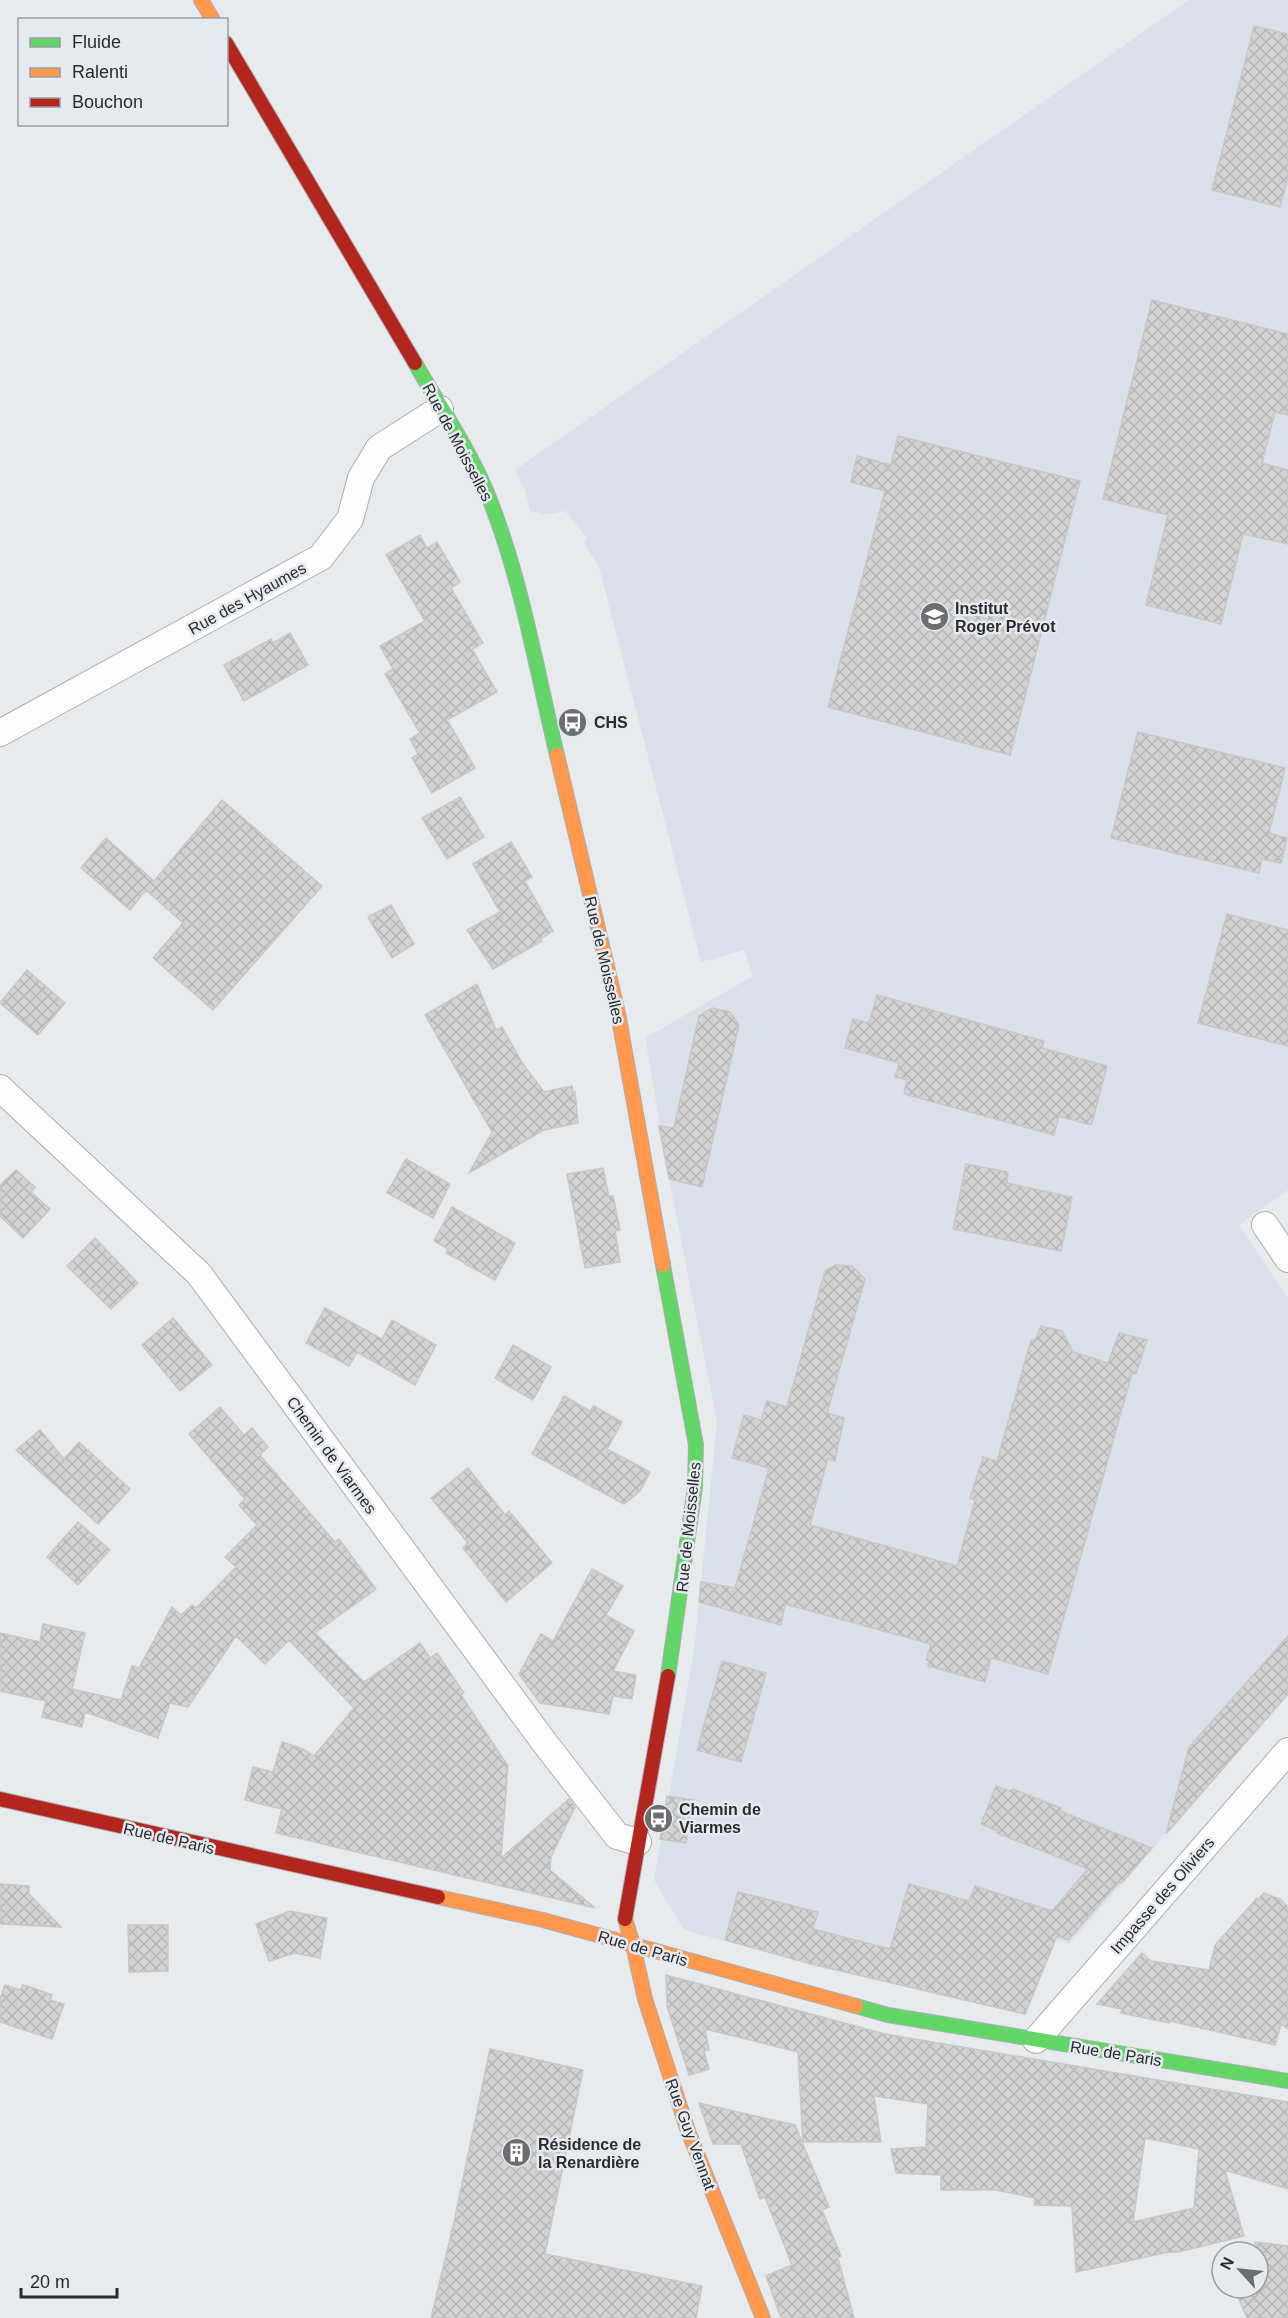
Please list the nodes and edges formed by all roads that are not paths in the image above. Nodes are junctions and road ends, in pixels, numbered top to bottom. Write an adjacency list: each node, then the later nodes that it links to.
1 (201, 0): 2 (street)
2 (212, 18)
3 (228, 46): 4 (street, Rue de Moisselles)
4 (440, 409): 5 (street, Rue des Hyaumes); 11 (street, Rue de Moisselles)
5 (0, 733)
6 (0, 1088): 11 (street, Chemin de Viarmes)
7 (1265, 1225): 8 (street)
8 (1288, 1259)
9 (1288, 1751): 13 (street, Impasse des Oliviers)
10 (0, 1799): 12 (street, Rue de Paris)
11 (638, 1842): 12 (street, Rue de Moisselles)
12 (633, 1945): 13 (street, Rue de Paris); 15 (street, Rue Guy Vennat)
13 (1036, 2040): 14 (street, Rue de Paris)
14 (1288, 2081)
15 (763, 2318)

